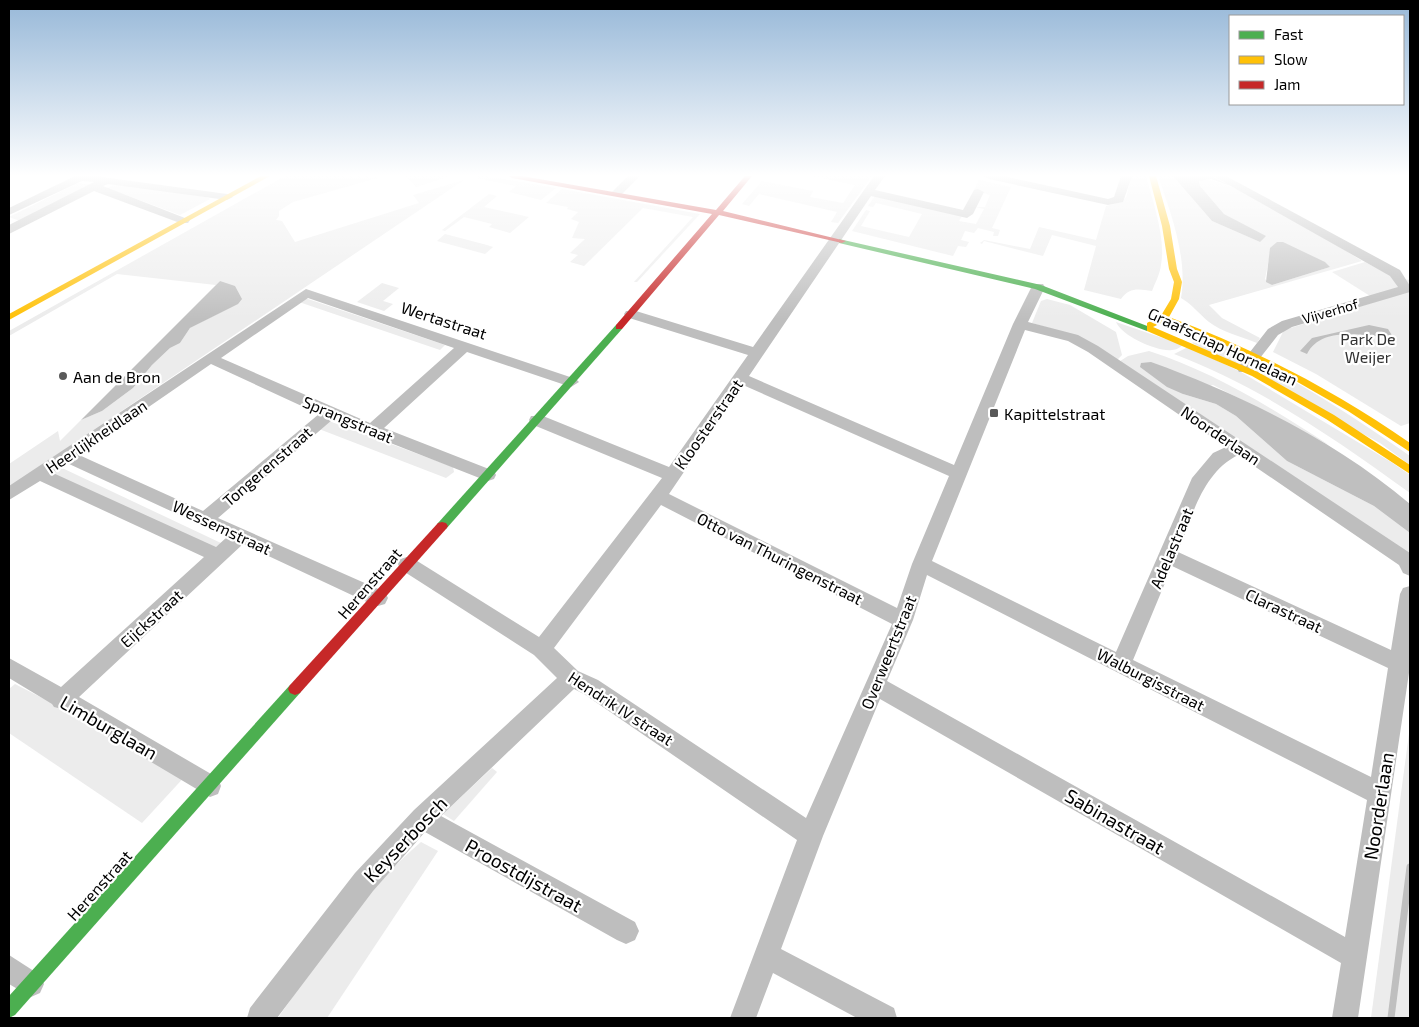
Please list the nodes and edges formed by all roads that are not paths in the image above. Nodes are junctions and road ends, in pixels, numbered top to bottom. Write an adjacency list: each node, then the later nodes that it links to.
1 (21, 224): 8 (street)
2 (177, 224): 16 (street)
3 (710, 224): 15 (street, Herenstraat)
4 (774, 224): 9 (street, Graafschap Hornelaan)
5 (847, 224): 9 (street, Kloosterstraat)
6 (1165, 224): 10 (street)
7 (1305, 224): 22 (street, Vijverhof)
8 (9, 230)
9 (838, 238): 12 (street, Graafschap Hornelaan); 21 (street, Kloosterstraat)
10 (1173, 269): 11 (street); 17 (street)
11 (1164, 286)
12 (1038, 287): 14 (street, Graafschap Hornelaan); 18 (street, Overweertstraat); 19 (street, Graafschap Hornelaan)
13 (306, 293): 20 (street, Wertastraat); 23 (street, Heerlijkheidlaan)
14 (1105, 299)
15 (631, 314): 21 (street); 26 (street, Herenstraat)
16 (9, 317)
17 (1164, 318): 19 (street); 19 (street, Graafschap Hornelaan); 22 (street, Graafschap Hornelaan)
18 (1020, 324): 30 (street, Noorderlaan); 35 (street, Overweertstraat)
19 (1146, 327): 24 (street, Graafschap Hornelaan)
20 (466, 345): 26 (street, Wertastraat); 29 (street)
21 (758, 353): 25 (street, Kloosterstraat)
22 (1255, 353): 24 (street); 31 (street, Graafschap Hornelaan)
23 (211, 359): 27 (street, Sprangstraat); 32 (street, Heerlijkheidlaan)
24 (1244, 369): 33 (street, Graafschap Hornelaan)
25 (740, 378): 35 (street); 36 (street, Kloosterstraat)
26 (571, 382): 28 (street, Herenstraat)
27 (330, 413): 29 (street, Sprangstraat); 40 (street, Tongerenstraat)
28 (537, 420): 36 (street); 37 (street, Herenstraat)
29 (372, 430): 37 (street, Sprangstraat)
30 (1239, 447): 43 (street, Adelastraat); 46 (street, Noorderlaan)
31 (1410, 448)
32 (66, 456): 34 (street, Heerlijkheidlaan); 40 (street, Wessemstraat)
33 (1410, 470)
34 (40, 474): 38 (street, Heerlijkheidlaan); 42 (street, Wessemstraat)
35 (959, 474): 45 (street, Overweertstraat)
36 (672, 475): 39 (street, Kloosterstraat)
37 (488, 476): 44 (street, Herenstraat)
38 (9, 494)
39 (658, 496): 49 (street, Otto van Thuringenstraat); 50 (street, Kloosterstraat)
40 (205, 519): 41 (street, Wessemstraat)
41 (240, 536): 42 (street, Eijckstraat); 48 (street, Wessemstraat)
42 (219, 556): 56 (street, Eijckstraat)
43 (1168, 556): 51 (street, Adelastraat); 52 (street, Clarastraat)
44 (407, 564): 48 (street, Herenstraat); 50 (street, Hendrik IV straat)
45 (921, 564): 49 (street, Overweertstraat); 51 (street, Walburgisstraat)
46 (1410, 568)
47 (1410, 594): 52 (street, Noorderlaan)
48 (378, 598): 57 (street, Herenstraat)
49 (902, 620): 55 (street, Overweertstraat)
50 (541, 649): 54 (street, Hendrik IV straat)
51 (1121, 664): 58 (street, Walburgisstraat)
52 (1401, 664): 58 (street, Noorderlaan)
53 (12, 673): 56 (street, Limburglaan)
54 (571, 678): 59 (street, Keyserbosch); 60 (street, Hendrik IV straat)
55 (875, 685): 60 (street, Overweertstraat); 63 (street, Sabinastraat)
56 (61, 700): 57 (street, Limburglaan)
57 (210, 786): 65 (street, Herenstraat)
58 (1380, 794): 63 (street, Noorderlaan)
59 (422, 818): 61 (street, Proostdijstraat); 67 (street, Keyserbosch)
60 (812, 835): 62 (street, Overweertstraat)
61 (626, 931)
62 (768, 956): 68 (street, Overweertstraat); 69 (street)
63 (1354, 956): 70 (street, Noorderlaan)
64 (9, 968): 65 (street)
65 (31, 984): 66 (street, Herenstraat)
66 (9, 1009)
67 (260, 1018)
68 (743, 1018)
69 (884, 1018)
70 (1345, 1018)

